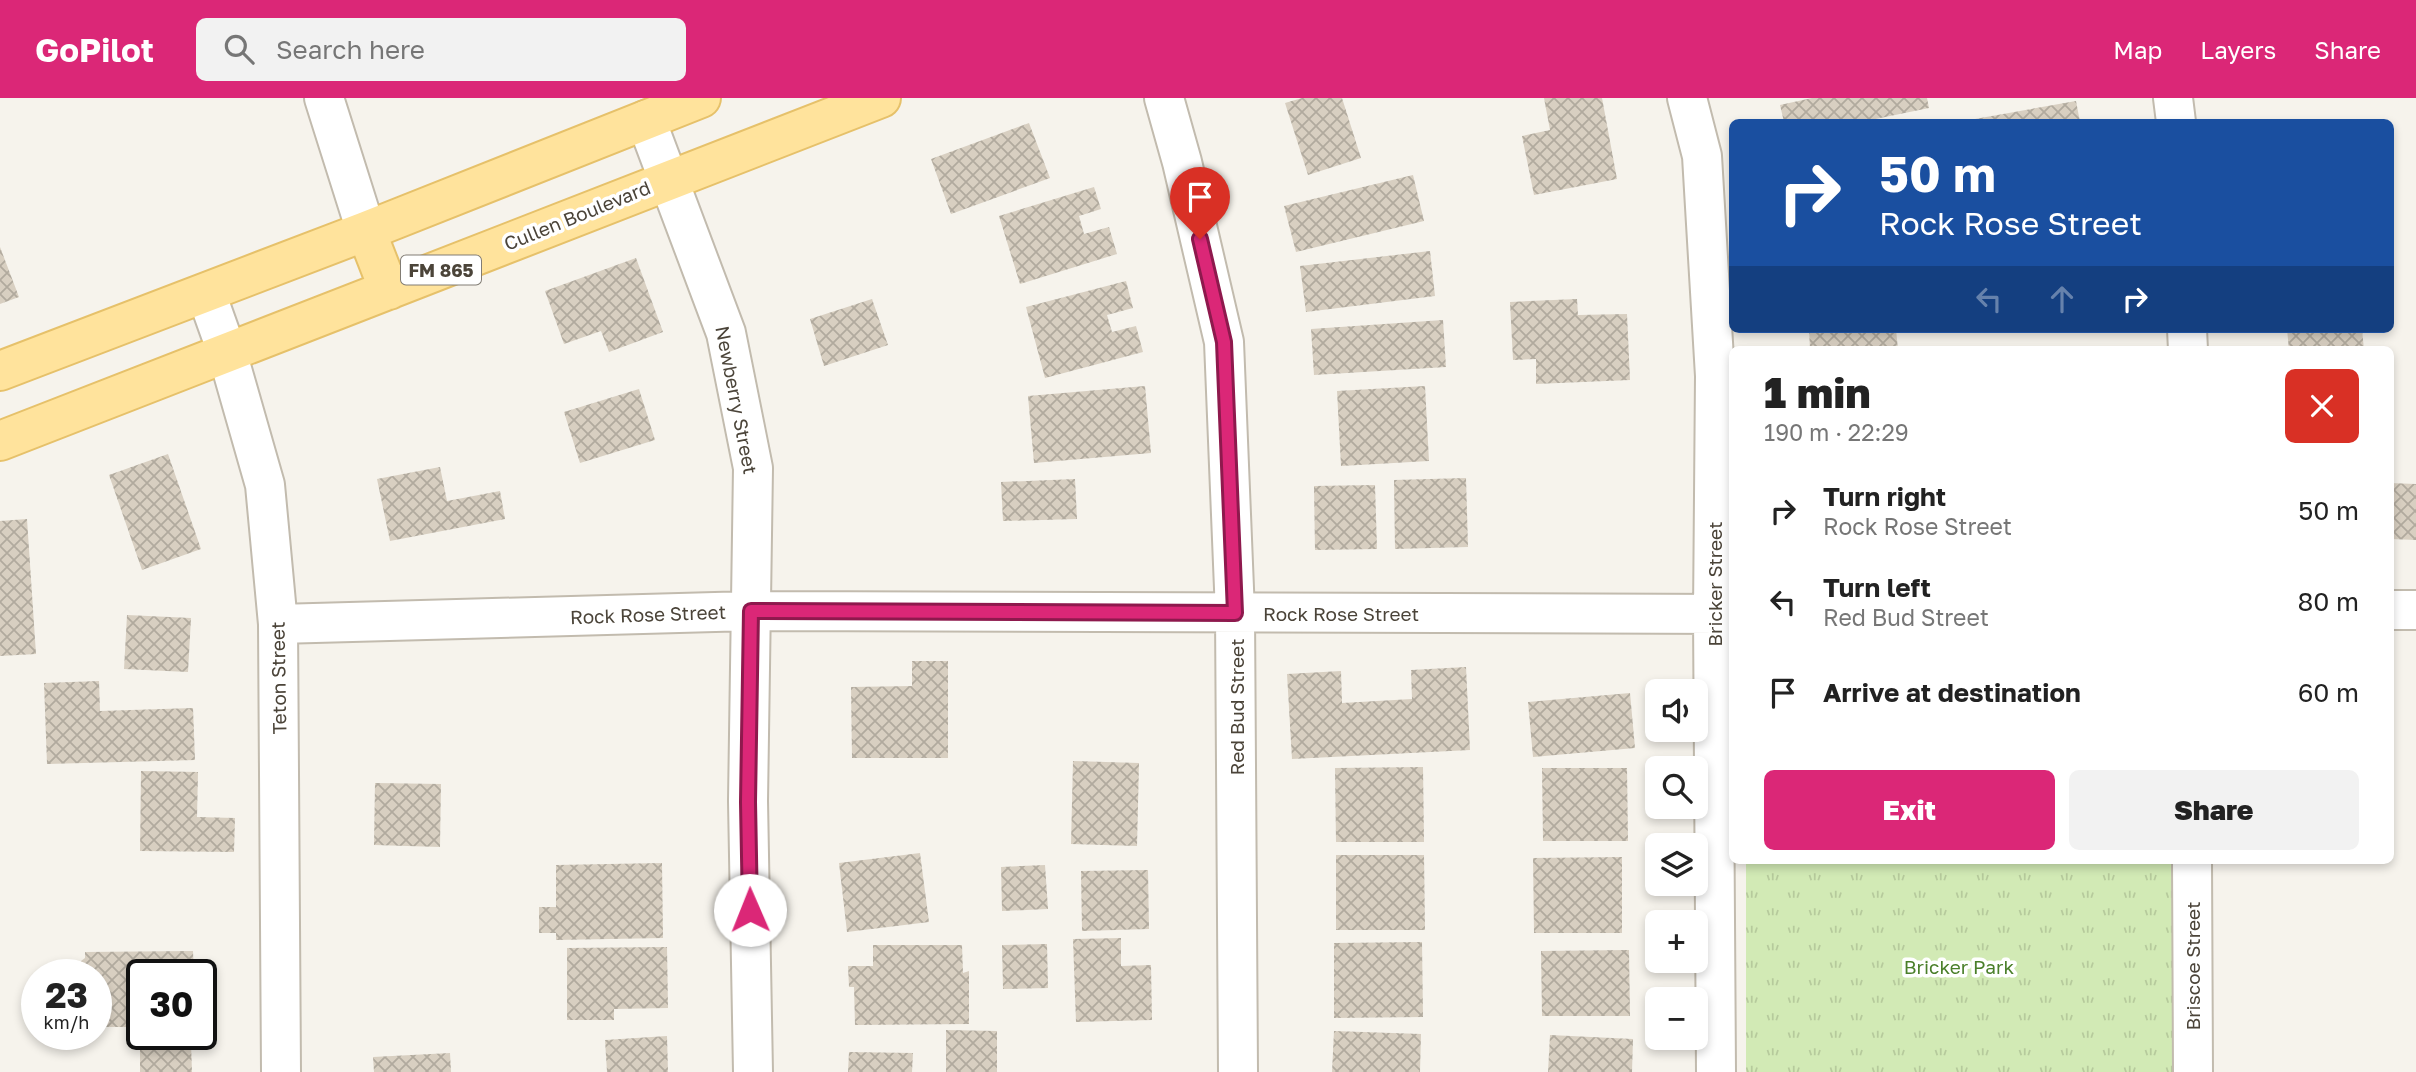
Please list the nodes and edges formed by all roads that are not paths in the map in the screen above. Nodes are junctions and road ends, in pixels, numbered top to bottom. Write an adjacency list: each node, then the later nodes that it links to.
1 (324, 98): 10 (street)
2 (701, 98): 8 (main road)
3 (881, 98): 9 (main road, Cullen Boulevard / FM 865)
4 (1164, 98): 19 (street, Red Bud Street)
5 (1687, 98): 20 (street, Bricker Street)
6 (2173, 98): 7 (street)
7 (2176, 119)
8 (646, 120): 9 (street, Newberry Street); 10 (main road)
9 (668, 179): 11 (main road, Cullen Boulevard / FM 865); 18 (street, Newberry Street)
10 (366, 231): 11 (main road); 12 (main road)
11 (389, 290): 13 (main road, Cullen Boulevard / FM 865)
12 (206, 293): 13 (street, Teton Street); 14 (main road)
13 (228, 352): 15 (main road, Cullen Boulevard / FM 865); 21 (street, Teton Street)
14 (0, 371)
15 (0, 441)
16 (2394, 610): 17 (street)
17 (2416, 610)
18 (751, 611): 19 (street, Rock Rose Street); 21 (street, Rock Rose Street); 24 (street, Newberry Street)
19 (1235, 613): 20 (street, Rock Rose Street); 25 (street, Red Bud Street)
20 (1723, 614): 26 (street, Bricker Street)
21 (278, 624): 23 (street, Teton Street)
22 (2192, 864): 27 (street, Briscoe Street)
23 (281, 1072)
24 (753, 1072)
25 (1238, 1072)
26 (1716, 1072)
27 (2193, 1072)

